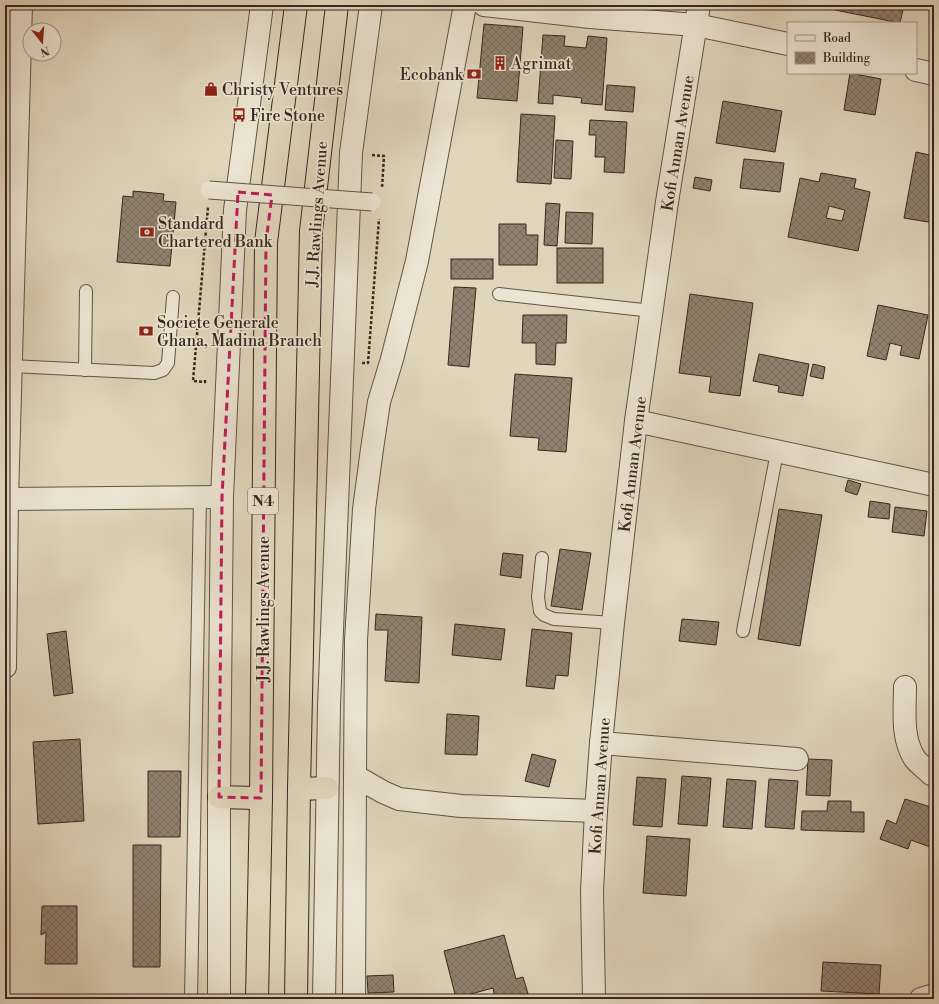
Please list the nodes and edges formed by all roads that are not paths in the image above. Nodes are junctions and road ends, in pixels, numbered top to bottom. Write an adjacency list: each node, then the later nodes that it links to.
1 (21, 5): 18 (street)
2 (262, 5): 23 (street)
3 (296, 5): 38 (highway, J.J. Rawlings Avenue / N4)
4 (337, 5): 36 (highway, J.J. Rawlings Avenue)
5 (371, 5): 35 (street)
6 (465, 5): 34 (street)
7 (484, 5): 8 (street)
8 (698, 15): 9 (street); 17 (street, Kofi Annan Avenue)
9 (787, 44)
10 (917, 70): 11 (street)
11 (934, 74)
12 (209, 190): 13 (street, bridge)
13 (378, 205)
14 (86, 291): 19 (lane)
15 (499, 294): 17 (lane)
16 (173, 297): 19 (lane)
17 (652, 311): 20 (street, Kofi Annan Avenue)
18 (11, 366): 19 (lane); 25 (street)
19 (85, 370)
20 (636, 421): 21 (street); 27 (street, Kofi Annan Avenue)
21 (777, 452): 22 (street); 28 (lane)
22 (934, 485)
23 (222, 497): 24 (street); 37 (street)
24 (200, 498): 25 (street); 41 (lane)
25 (6, 499): 29 (street)
26 (542, 558): 27 (lane)
27 (613, 623): 31 (street, Kofi Annan Avenue)
28 (743, 631)
29 (5, 667)
30 (905, 687): 33 (street)
31 (601, 743): 32 (street); 39 (street, Kofi Annan Avenue)
32 (797, 759)
33 (934, 774)
34 (355, 776): 39 (street); 46 (street)
35 (327, 788): 36 (highway); 45 (street)
36 (299, 789): 44 (highway, J.J. Rawlings Avenue)
37 (219, 797): 38 (highway); 42 (street)
38 (261, 798): 43 (highway, J.J. Rawlings Avenue / N4)
39 (596, 811): 47 (street, Kofi Annan Avenue)
40 (934, 995): 48 (street)
41 (191, 999)
42 (219, 999)
43 (257, 999)
44 (296, 999)
45 (324, 999)
46 (354, 999)
47 (594, 999)
48 (921, 999)

